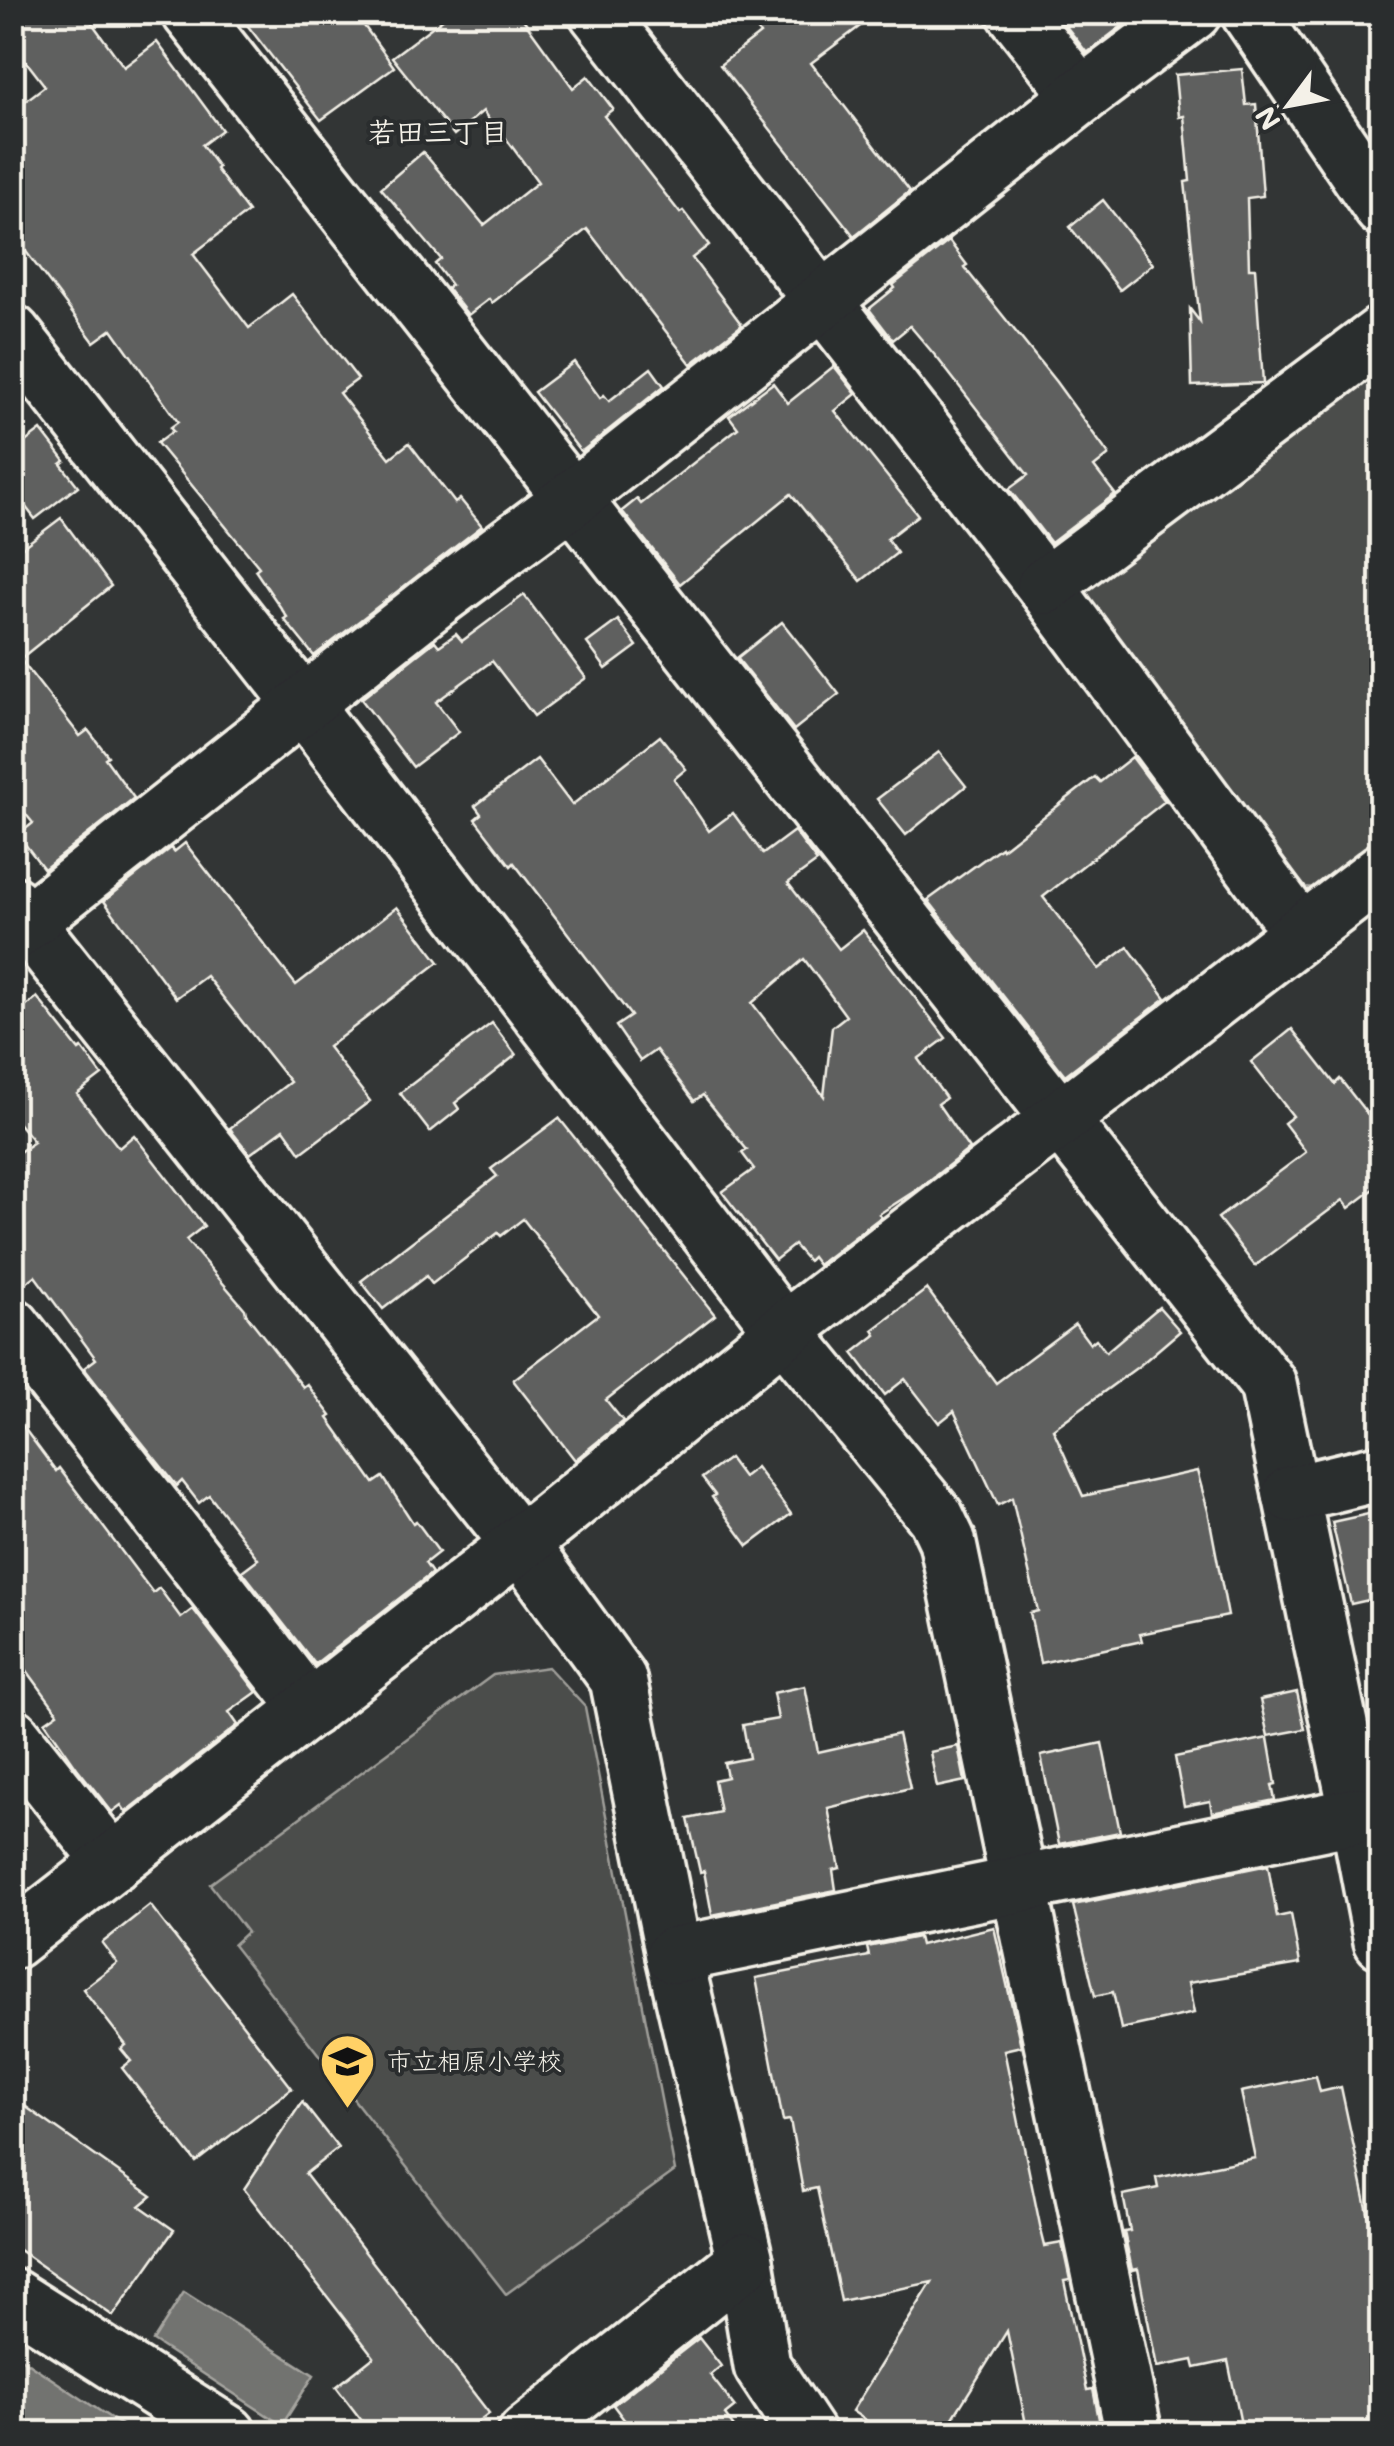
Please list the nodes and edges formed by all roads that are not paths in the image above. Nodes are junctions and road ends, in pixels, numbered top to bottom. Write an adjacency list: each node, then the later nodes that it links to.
1 (190, 12): 11 (street)
2 (597, 12): 8 (street)
3 (1015, 12): 6 (street)
4 (1193, 12): 6 (street)
5 (1249, 12): 7 (street)
6 (1081, 96): 8 (street)
7 (1382, 208)
8 (820, 300): 11 (street); 12 (street)
9 (12, 333): 13 (street)
10 (1382, 334): 12 (street)
11 (573, 498): 13 (street); 17 (street)
12 (1045, 586): 16 (street)
13 (302, 704): 15 (street); 19 (street)
14 (1382, 871): 16 (street)
15 (17, 920): 22 (street)
16 (1301, 932): 17 (street)
17 (1058, 1118): 19 (street); 21 (street)
18 (12, 1326): 23 (street)
19 (784, 1331): 22 (street); 27 (street)
20 (1382, 1472): 21 (street)
21 (1292, 1494): 25 (street)
22 (519, 1544): 23 (street); 30 (street)
23 (310, 1709): 26 (street)
24 (12, 1736): 26 (street)
25 (1358, 1815): 27 (street); 29 (street)
26 (113, 1863): 28 (street)
27 (1018, 1884): 30 (street); 36 (street)
28 (12, 1941)
29 (1382, 1941)
30 (674, 1955): 31 (street)
31 (745, 2262): 34 (street); 35 (street)
32 (12, 2296): 33 (street)
33 (228, 2434)
34 (526, 2434)
35 (808, 2434)
36 (1134, 2434)

